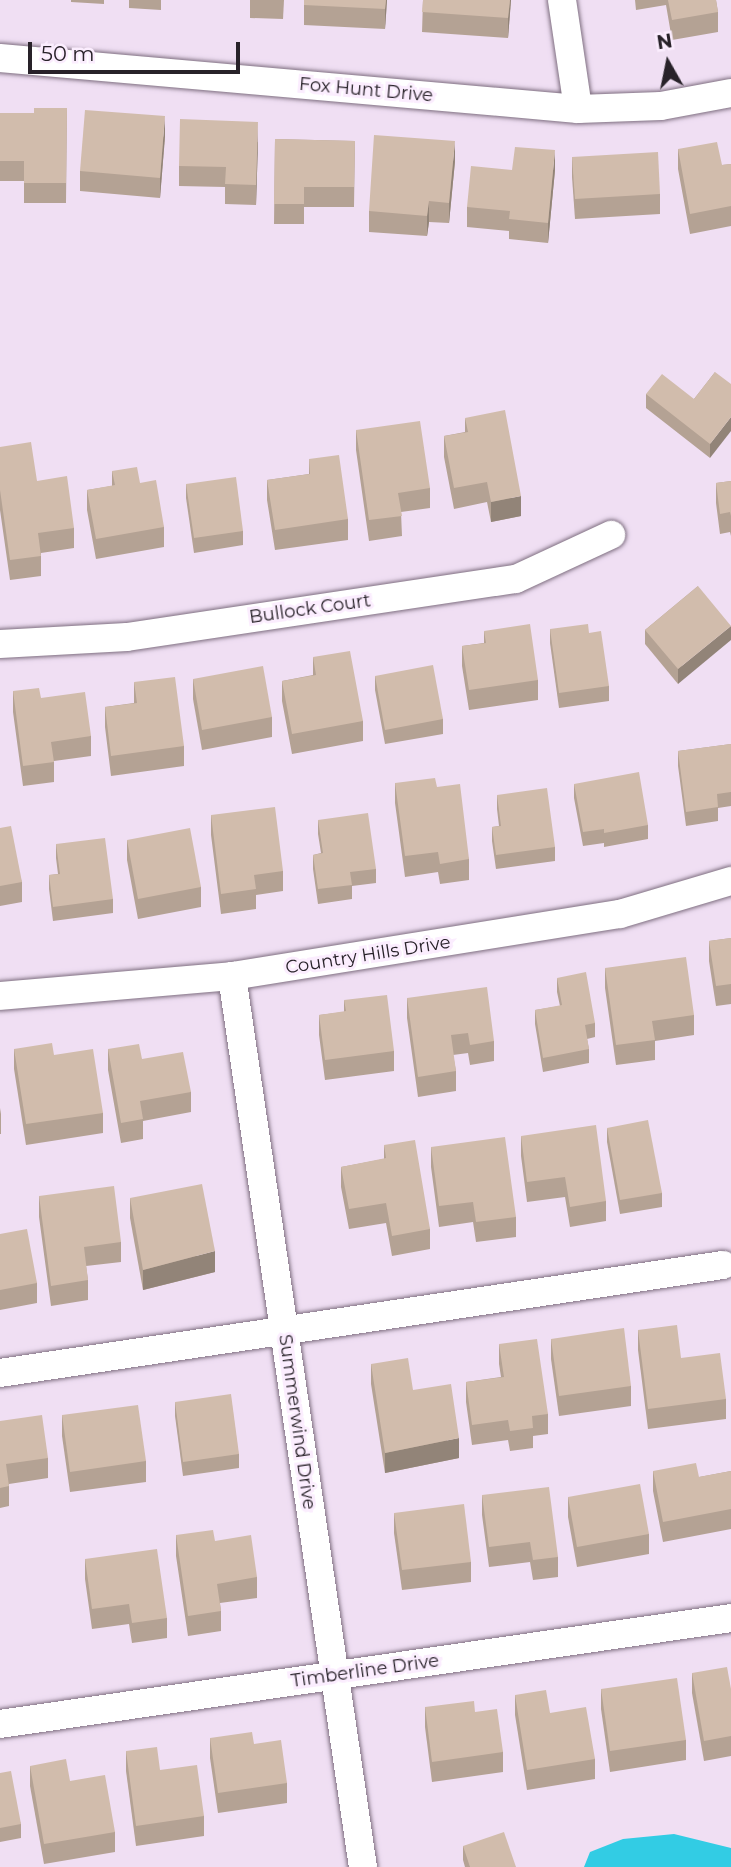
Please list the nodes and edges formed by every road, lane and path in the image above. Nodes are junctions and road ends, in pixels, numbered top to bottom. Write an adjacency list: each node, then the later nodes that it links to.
1 (562, 0): 4 (street)
2 (0, 58): 4 (street, Fox Hunt Drive)
3 (731, 93): 4 (street, Fox Hunt Drive)
4 (578, 109)
5 (611, 535): 6 (street, Bullock Court)
6 (0, 644)
7 (731, 881): 8 (street, Country Hills Drive)
8 (232, 976): 9 (street, Country Hills Drive); 11 (street, Summerwind Drive)
9 (0, 996)
10 (723, 1265): 11 (street)
11 (284, 1331): 12 (street); 14 (street, Summerwind Drive)
12 (0, 1373)
13 (731, 1618): 14 (street, Timberline Drive)
14 (334, 1675): 15 (street, Timberline Drive); 16 (street, Summerwind Drive)
15 (0, 1724)
16 (363, 1867)

